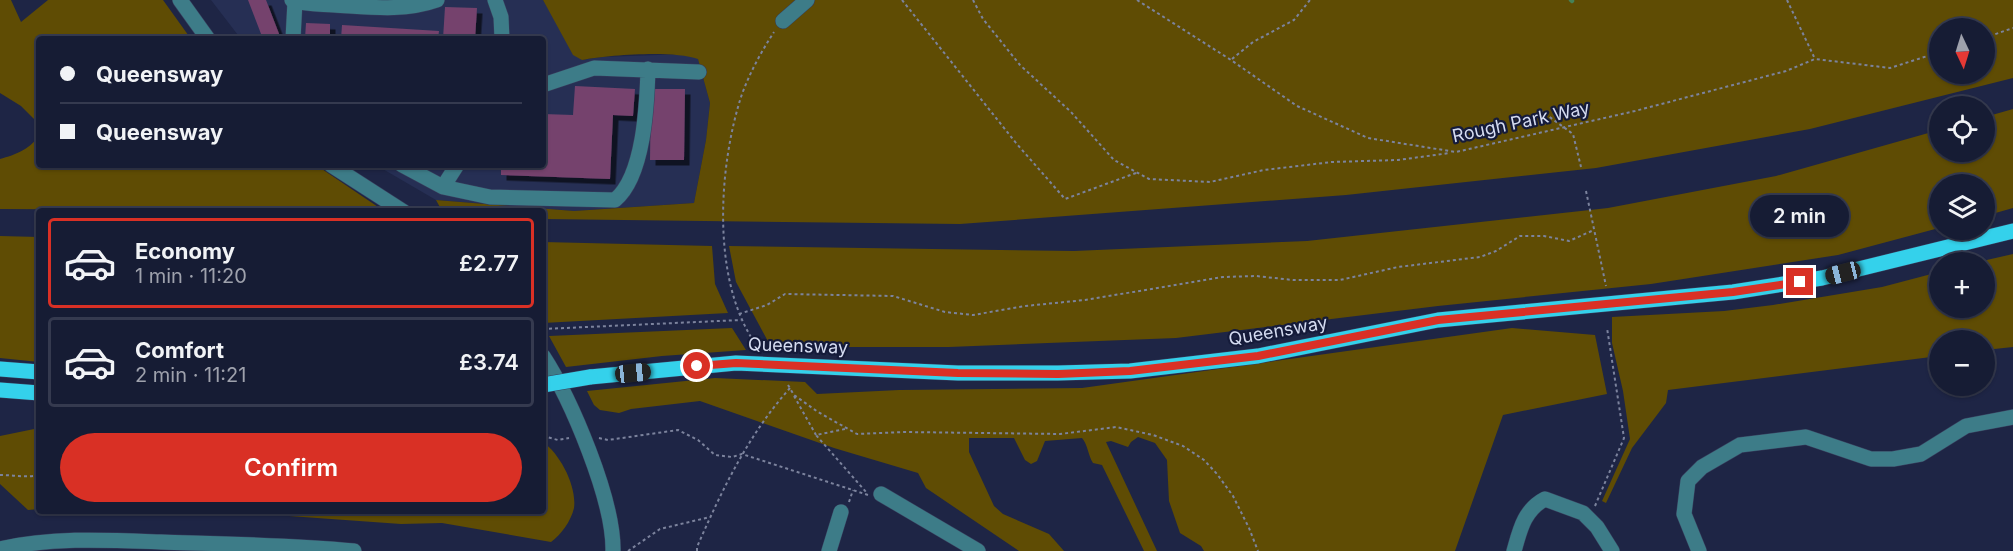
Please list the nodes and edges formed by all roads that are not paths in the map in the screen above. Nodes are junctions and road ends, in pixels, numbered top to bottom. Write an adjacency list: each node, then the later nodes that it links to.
1 (180, 0): 8 (street)
2 (437, 0): 6 (street)
3 (495, 0): 10 (street)
4 (807, 0): 7 (street)
5 (293, 1): 6 (street); 9 (street)
6 (331, 2)
7 (783, 21)
8 (206, 36)
9 (293, 36)
10 (502, 36)
11 (648, 69): 12 (street); 13 (street); 17 (street)
12 (699, 72)
13 (546, 84)
14 (336, 168): 18 (street)
15 (408, 168): 17 (street)
16 (455, 168): 17 (street)
17 (443, 187)
18 (398, 208)
19 (2013, 231): 23 (main road, Queensway, bridge)
20 (546, 361): 33 (street)
21 (0, 369): 22 (main road)
22 (36, 372)
23 (546, 385)
24 (0, 390): 25 (main road)
25 (36, 393)
26 (2013, 417): 37 (street)
27 (875, 495): 35 (street)
28 (841, 512): 34 (street)
29 (16, 548): 30 (street); 32 (street)
30 (0, 549)
31 (1610, 550): 36 (street)
32 (354, 551)
33 (613, 551)
34 (829, 551)
35 (978, 551)
36 (1514, 551)
37 (1698, 551)

